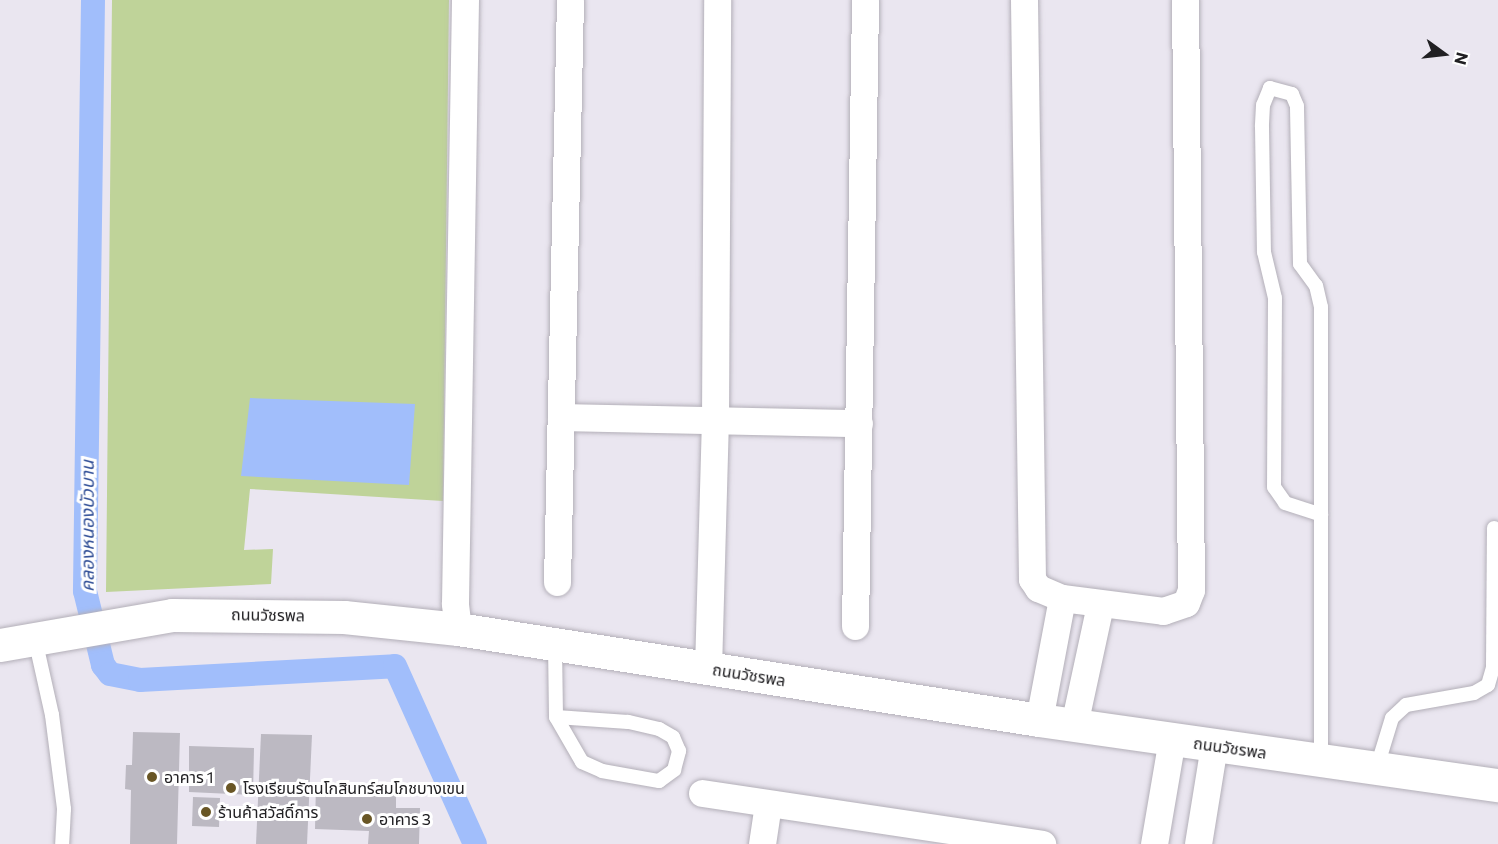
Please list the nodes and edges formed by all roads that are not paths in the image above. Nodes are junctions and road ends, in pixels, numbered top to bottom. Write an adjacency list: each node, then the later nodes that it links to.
1 (465, 0): 16 (street)
2 (570, 0): 7 (street)
3 (717, 0): 8 (street)
4 (865, 0): 9 (street)
5 (1024, 0): 13 (street)
6 (1185, 0): 14 (street)
7 (561, 417): 8 (street); 12 (street)
8 (715, 420): 9 (street); 20 (street)
9 (859, 423): 15 (street)
10 (1321, 515): 10 (lane); 26 (lane)
11 (1494, 528): 27 (lane)
12 (557, 582)
13 (1062, 598): 14 (street); 22 (street)
14 (1100, 605): 23 (street)
15 (855, 626)
16 (458, 629): 17 (street, ถนนวัชรพล); 19 (street, ถนนวัชรพล)
17 (35, 639): 18 (street, ถนนวัชรพล); 32 (lane)
18 (0, 645)
19 (555, 645): 20 (street, ถนนวัชรพล); 21 (lane)
20 (708, 669): 22 (street, ถนนวัชรพล)
21 (556, 717): 21 (lane)
22 (1040, 720): 23 (street, ถนนวัชรพล)
23 (1074, 725): 24 (street, ถนนวัชรพล)
24 (1172, 739): 25 (street, ถนนวัชรพล); 36 (street)
25 (1214, 745): 26 (street, ถนนวัชรพล); 37 (street)
26 (1321, 761): 27 (street, ถนนวัชรพล)
27 (1377, 770): 28 (street, ถนนวัชรพล)
28 (1498, 785)
29 (702, 793): 30 (street)
30 (768, 804): 31 (street); 33 (street)
31 (899, 833): 34 (street)
32 (62, 844)
33 (762, 844)
34 (1038, 844): 35 (street)
35 (1042, 844)
36 (1154, 844)
37 (1198, 844)

